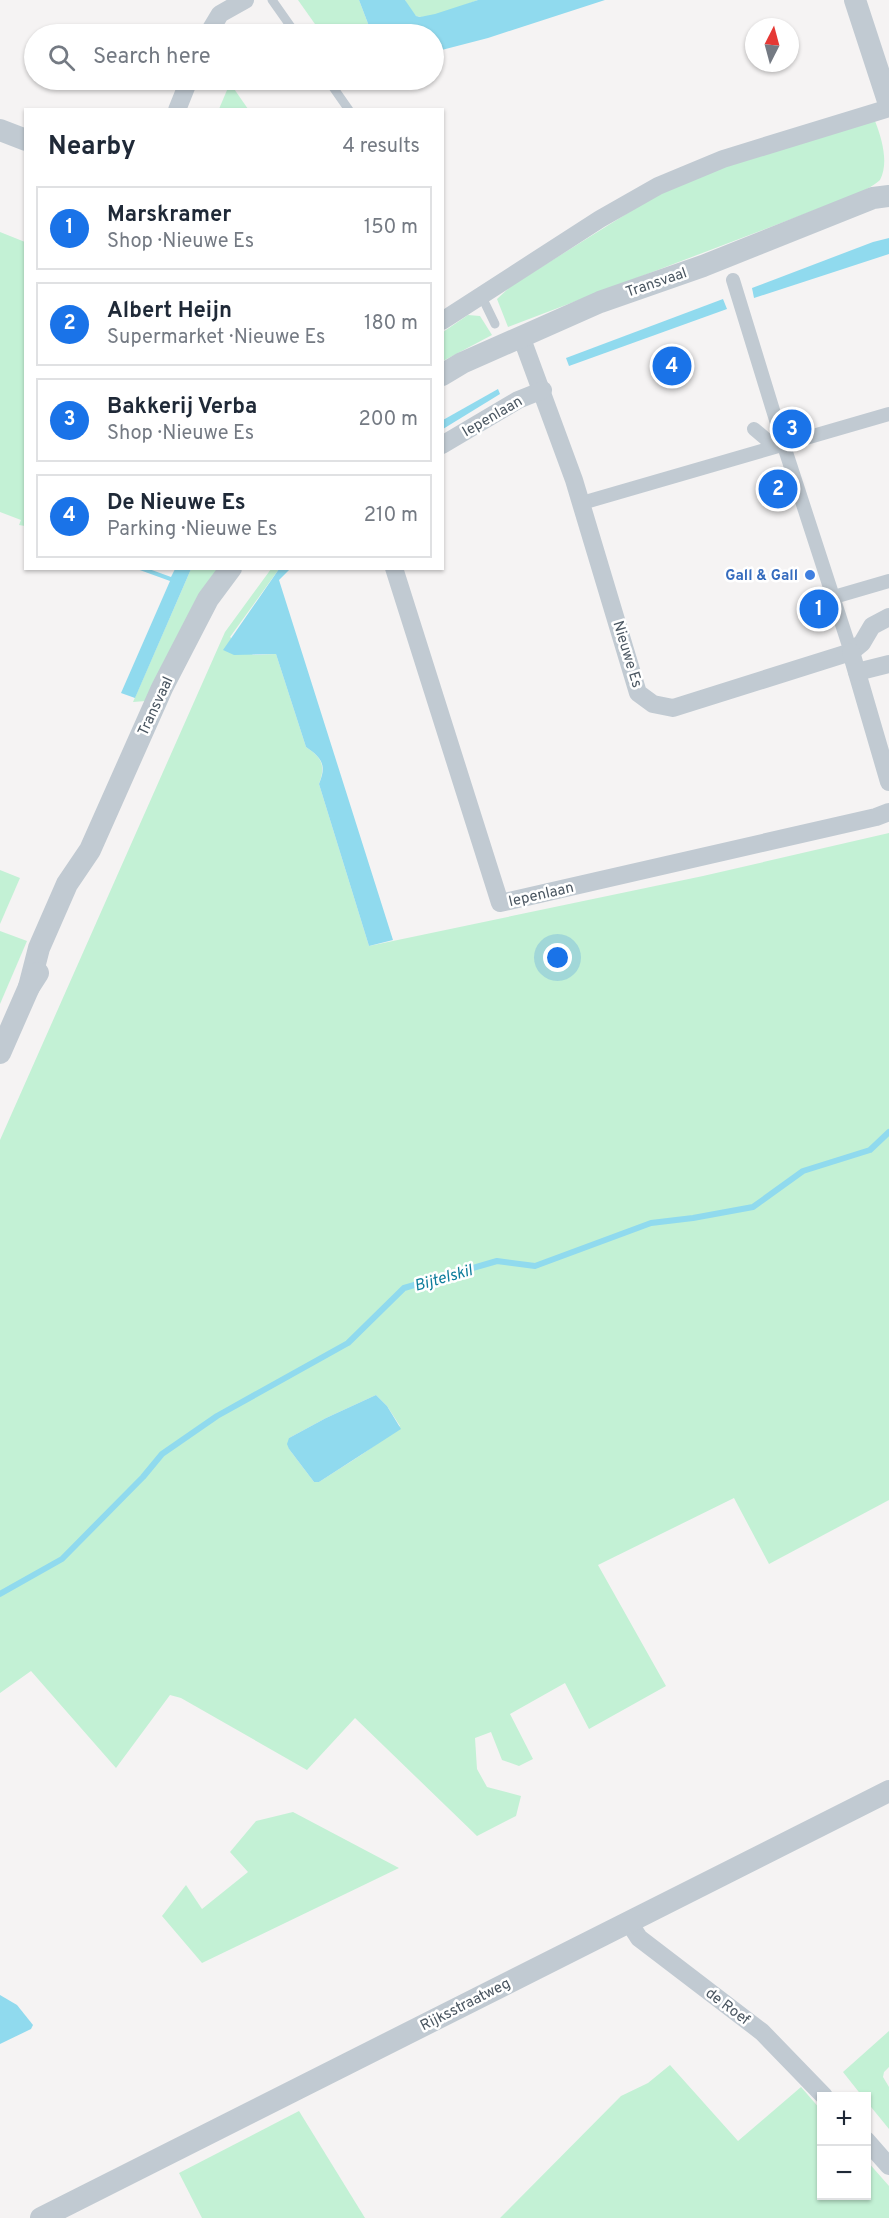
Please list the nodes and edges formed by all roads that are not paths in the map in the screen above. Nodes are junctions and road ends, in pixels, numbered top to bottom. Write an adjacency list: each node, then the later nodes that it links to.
1 (245, 0): 4 (street)
2 (272, 0): 5 (lane)
3 (855, 0): 8 (street)
4 (214, 24)
5 (289, 24)
6 (185, 90): 9 (street)
7 (334, 90): 10 (lane)
8 (889, 106): 16 (street)
9 (178, 108)
10 (347, 108)
11 (0, 130): 12 (street)
12 (24, 139)
13 (889, 180): 14 (street, Transvaal)
14 (881, 197): 19 (street, Transvaal)
15 (733, 280): 25 (street)
16 (481, 295): 17 (street); 18 (lane)
17 (444, 320)
18 (495, 324)
19 (521, 336): 20 (street, Transvaal); 21 (street, Nieuwe Es)
20 (444, 374)
21 (543, 390): 24 (street, Iepenlaan); 26 (street, Nieuwe Es)
22 (889, 414): 25 (street)
23 (754, 429): 25 (street)
24 (444, 444)
25 (784, 446): 26 (street); 30 (street)
26 (582, 503): 32 (street, Nieuwe Es)
27 (230, 570): 37 (street, Transvaal)
28 (395, 570): 36 (street, Iepenlaan)
29 (889, 580): 30 (street)
30 (834, 597): 32 (street)
31 (889, 616): 32 (street)
32 (851, 652): 34 (street)
33 (889, 664): 34 (street)
34 (857, 672): 35 (street)
35 (889, 782)
36 (889, 812)
37 (0, 1053)
38 (889, 1791): 39 (street, Rijksstraatweg)
39 (628, 1921): 40 (street, de Roef); 43 (street, Rijksstraatweg)
40 (819, 2092)
41 (871, 2145): 42 (street)
42 (889, 2166)
43 (41, 2218)

